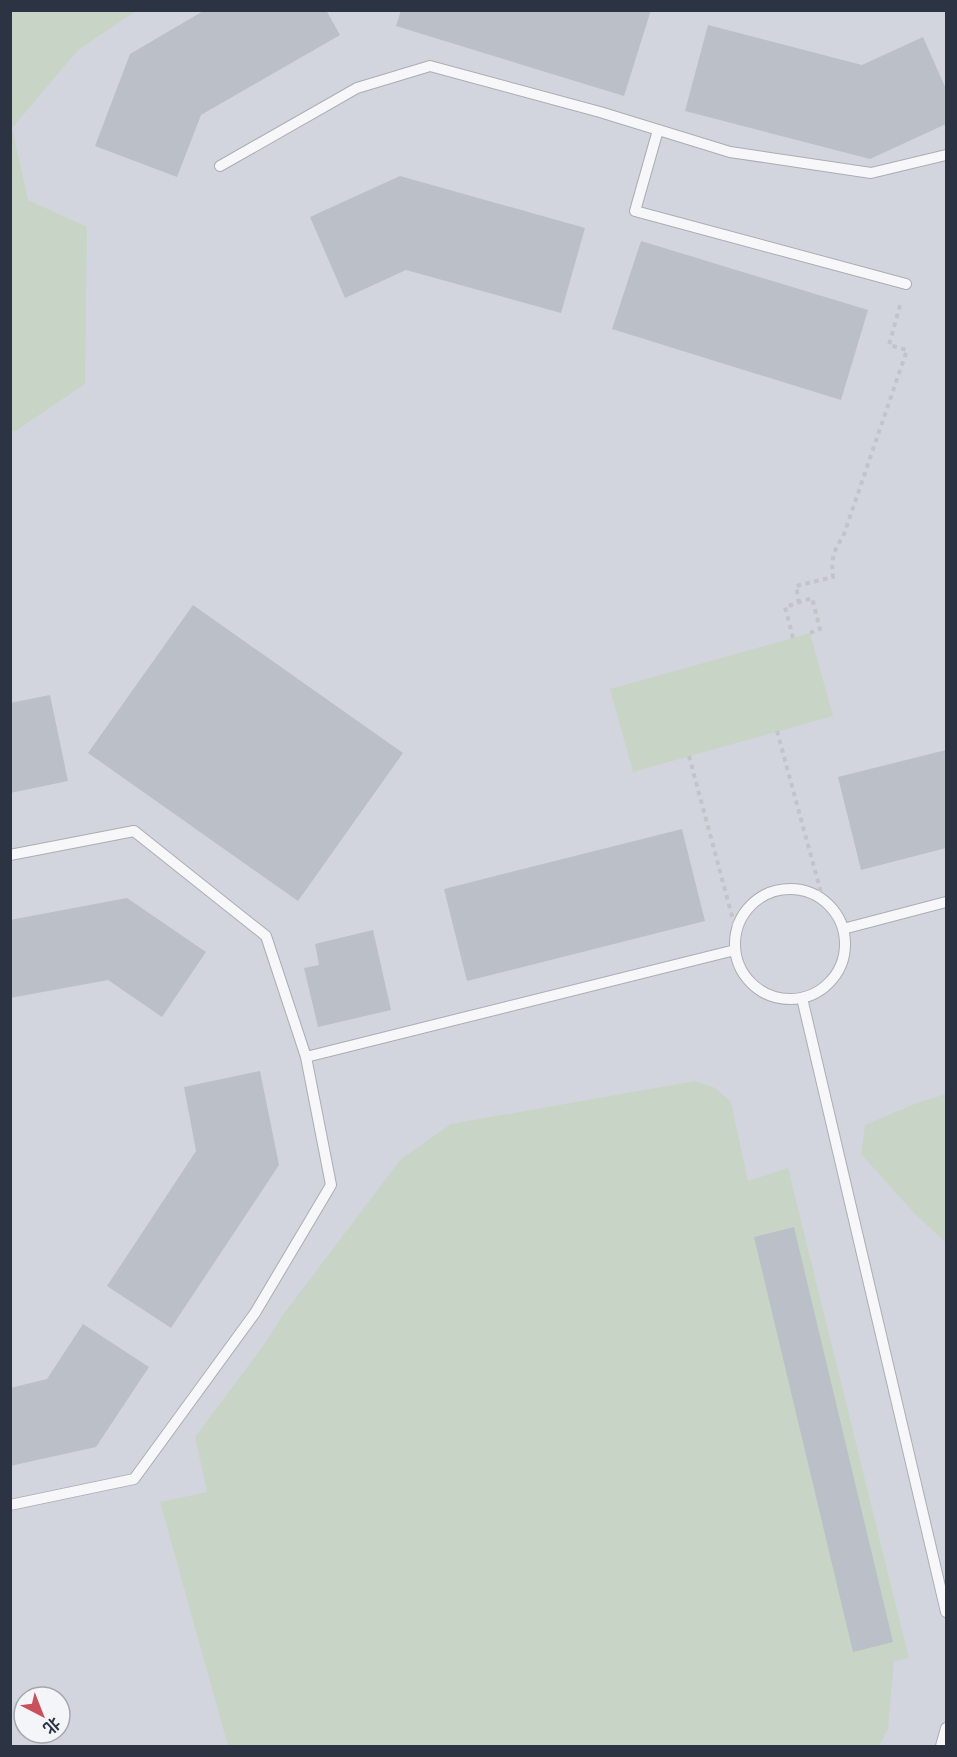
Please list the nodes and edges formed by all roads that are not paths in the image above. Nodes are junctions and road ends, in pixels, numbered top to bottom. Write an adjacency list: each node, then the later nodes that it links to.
1 (658, 130): 2 (lane); 3 (lane); 4 (lane)
2 (946, 155)
3 (220, 166)
4 (906, 284)
5 (10, 855): 10 (lane)
6 (946, 902): 7 (lane)
7 (843, 929): 8 (lane); 9 (lane)
8 (735, 950): 9 (lane); 10 (lane)
9 (802, 998): 12 (lane)
10 (306, 1057): 11 (lane)
11 (10, 1505)
12 (946, 1612)
13 (946, 1728): 14 (lane)
14 (941, 1746)

